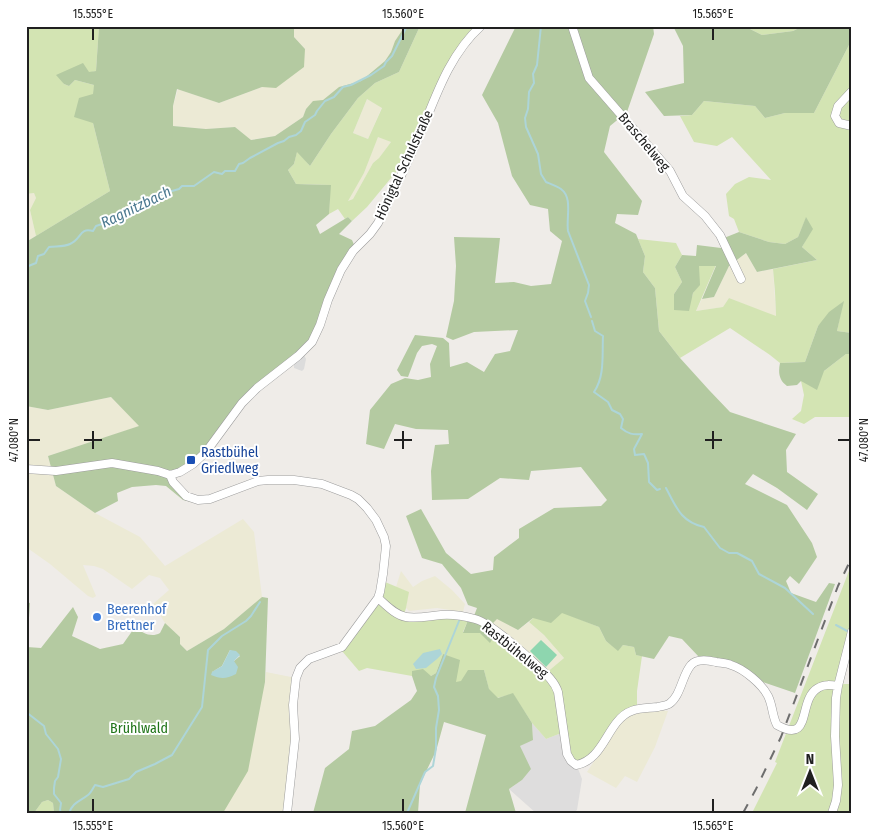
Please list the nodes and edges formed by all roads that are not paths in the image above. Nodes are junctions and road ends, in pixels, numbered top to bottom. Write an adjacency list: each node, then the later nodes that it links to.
1 (481, 26): 7 (street, Hönigtal Schulstraße)
2 (572, 26): 5 (street, Braschelweg)
3 (852, 91): 4 (street)
4 (852, 126)
5 (741, 279)
6 (26, 470): 7 (street)
7 (170, 475): 8 (street)
8 (378, 598): 10 (street, Rastbühelweg); 11 (street)
9 (852, 631): 10 (street)
10 (838, 686): 12 (street)
11 (287, 813)
12 (832, 813)

